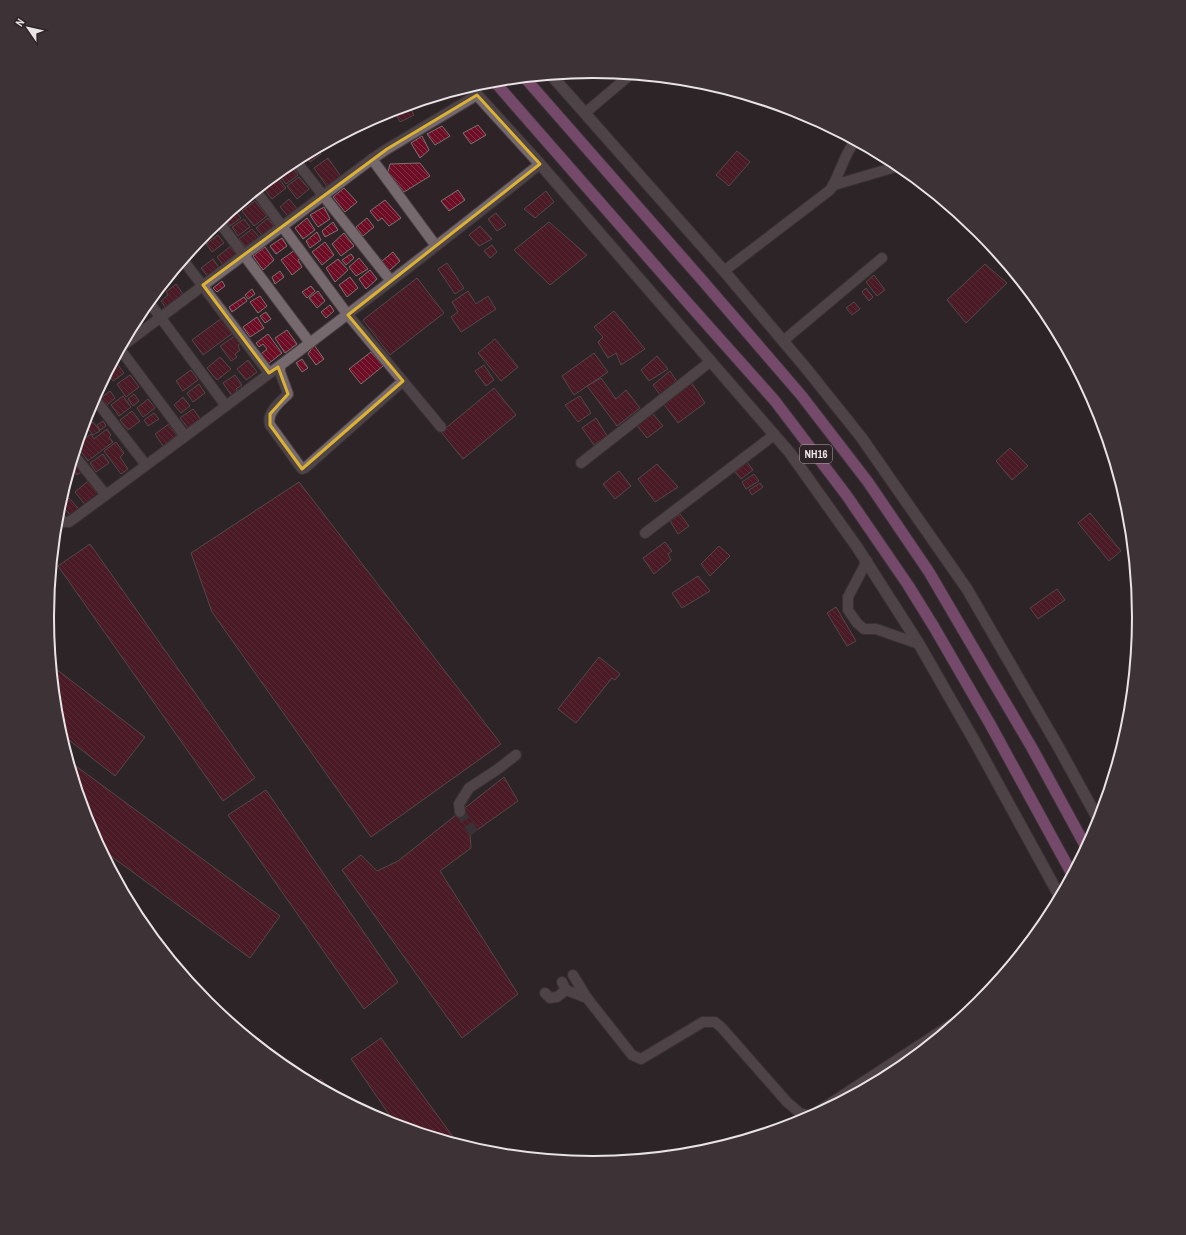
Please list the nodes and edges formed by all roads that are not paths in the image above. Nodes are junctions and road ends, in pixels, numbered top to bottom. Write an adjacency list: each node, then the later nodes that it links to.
1 (556, 80): 7 (main road)
2 (624, 80): 7 (street)
3 (529, 82): 52 (highway, NH16)
4 (499, 87): 53 (highway, NH16)
5 (474, 92): 10 (main road)
6 (470, 93): 9 (street)
7 (585, 113): 22 (main road)
8 (852, 146): 13 (street)
9 (372, 160): 15 (street); 18 (street)
10 (540, 164): 18 (street); 32 (main road)
11 (300, 166): 15 (street)
12 (891, 168): 13 (street)
13 (834, 185): 22 (street)
14 (259, 195): 17 (street)
15 (324, 196): 17 (street); 23 (street)
16 (222, 226): 19 (street)
17 (283, 227): 19 (street); 26 (street)
18 (436, 246): 23 (street)
19 (244, 255): 24 (street); 30 (street)
20 (882, 258): 29 (street)
21 (187, 264): 24 (street)
22 (724, 271): 29 (main road)
23 (391, 281): 26 (street)
24 (203, 285): 27 (street); 34 (street)
25 (153, 307): 27 (street)
26 (348, 315): 30 (street); 35 (street)
27 (161, 317): 28 (street); 37 (street)
28 (131, 340)
29 (783, 341): 51 (main road)
30 (310, 343): 33 (street)
31 (124, 352): 40 (street)
32 (711, 362): 39 (main road); 42 (street)
33 (280, 366): 34 (street); 35 (street)
34 (269, 373): 37 (street)
35 (401, 383): 38 (street)
36 (98, 404): 43 (street)
37 (226, 406): 40 (street)
38 (442, 427)
39 (774, 435): 46 (street); 47 (main road)
40 (185, 436): 43 (street)
41 (78, 460): 44 (street)
42 (581, 463)
43 (146, 465): 44 (street)
44 (106, 495): 45 (street)
45 (63, 521)
46 (645, 533)
47 (867, 562): 48 (main road); 48 (street)
48 (919, 644): 54 (main road)
49 (516, 756): 50 (street)
50 (460, 812)
51 (1095, 813)
52 (1083, 841)
53 (1069, 869)
54 (1057, 892)
55 (573, 976): 57 (street)
56 (545, 993): 57 (street)
57 (587, 998): 60 (street)
58 (926, 1041): 59 (street)
59 (854, 1089)
60 (802, 1114)

